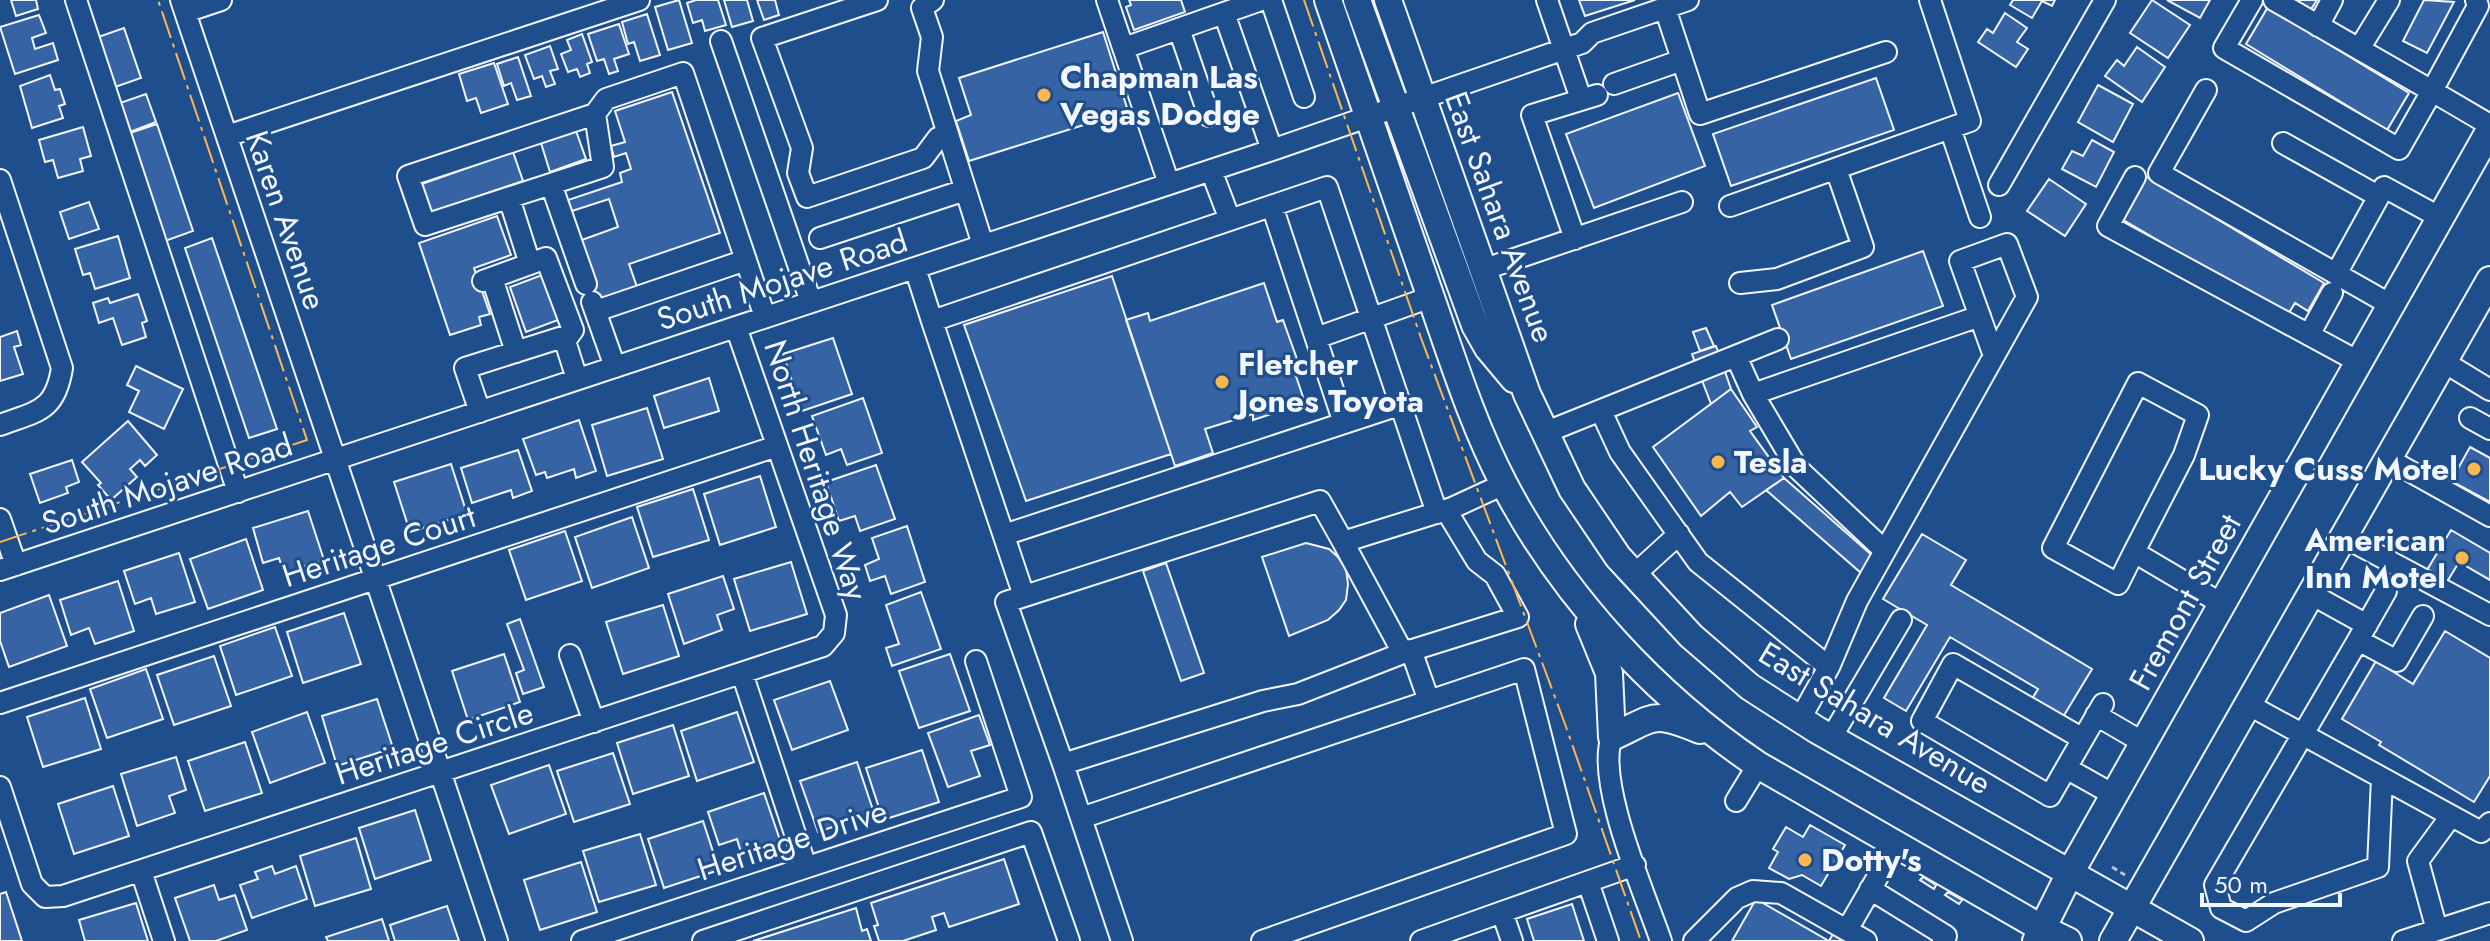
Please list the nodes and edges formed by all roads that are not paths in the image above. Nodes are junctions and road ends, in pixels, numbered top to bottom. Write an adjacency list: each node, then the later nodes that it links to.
1 (221, 0): 21 (street)
2 (639, 0): 43 (street)
3 (877, 0): 42 (street)
4 (1107, 0): 28 (street)
5 (1261, 0): 23 (street)
6 (1271, 0): 35 (street)
7 (1328, 0): 39 (main road)
8 (1357, 0): 36 (main road)
9 (1388, 0): 36 (main road, East Sahara Avenue)
10 (1547, 0): 27 (street)
11 (1688, 0): 22 (street, South Mojave Road)
12 (1930, 0): 40 (street)
13 (2105, 0): 52 (street)
14 (2252, 0): 33 (street)
15 (2274, 0): 24 (street)
16 (2332, 0): 24 (street)
17 (2389, 0): 29 (street)
18 (2476, 0): 33 (street)
19 (80, 1): 108 (street)
20 (920, 3): 42 (street)
21 (183, 6): 43 (street, Karen Avenue)
22 (1665, 8): 27 (street, South Mojave Road); 31 (street)
23 (1224, 13): 25 (street); 45 (street)
24 (2318, 26): 29 (street)
25 (1179, 29): 28 (street); 38 (street)
26 (721, 41): 74 (street)
27 (1573, 46): 34 (street); 36 (street, South Mojave Road)
28 (1124, 48): 51 (street)
29 (2359, 49): 33 (street)
30 (1886, 52): 31 (street)
31 (1682, 60): 34 (street)
32 (2206, 90): 71 (street)
33 (2432, 91): 41 (street)
34 (1597, 93): 63 (street)
35 (1304, 97)
36 (1409, 103): 39 (street, South Mojave Road); 68 (main road, East Sahara Avenue); 94 (main road)
37 (595, 114): 50 (street); 55 (street); 65 (street)
38 (1209, 116)
39 (1368, 117): 45 (street, South Mojave Road); 72 (main road)
40 (1950, 128): 46 (street); 59 (street)
41 (2490, 128): 60 (main road, Fremont Street)
42 (948, 134): 53 (street)
43 (227, 136): 106 (street, Karen Avenue)
44 (2283, 143): 54 (street)
45 (1272, 150): 47 (street, South Mojave Road)
46 (1836, 169): 58 (street); 70 (street)
47 (1211, 170): 51 (street, South Mojave Road); 61 (street)
48 (2135, 177): 83 (street)
49 (0, 180): 101 (street)
50 (551, 184): 55 (street); 73 (street)
51 (1169, 184): 64 (street, South Mojave Road)
52 (1999, 185)
53 (965, 190): 62 (street); 64 (street)
54 (2378, 196): 60 (street); 71 (street)
55 (509, 198): 66 (street)
56 (1682, 202): 63 (street)
57 (1272, 206): 61 (street); 79 (street); 84 (street)
58 (1730, 206)
59 (1980, 217)
60 (2441, 218): 75 (main road, Fremont Street)
61 (1230, 220): 80 (street)
62 (820, 238)
63 (1575, 239): 68 (street)
64 (983, 245): 67 (street, South Mojave Road)
65 (746, 260): 73 (street); 78 (street)
66 (538, 261): 82 (street); 86 (street)
67 (915, 268): 74 (street, South Mojave Road); 80 (street)
68 (1482, 270): 94 (main road, East Sahara Avenue)
69 (2490, 280): 76 (main road)
70 (1740, 283)
71 (2334, 283): 75 (street); 83 (street)
72 (1431, 297): 79 (street); 107 (main road)
73 (591, 299): 91 (street)
74 (811, 302): 78 (street, South Mojave Road)
75 (2391, 305): 89 (main road, Fremont Street)
76 (2483, 308): 90 (main road)
77 (1980, 316): 87 (street); 87 (street); 95 (street)
78 (765, 317): 81 (street, South Mojave Road)
79 (1373, 317): 84 (street); 96 (street)
80 (932, 321): 113 (street)
81 (736, 327): 91 (street, South Mojave Road); 104 (street, North Heritage Way)
82 (569, 335): 86 (street); 92 (street)
83 (2309, 335): 89 (street)
84 (1316, 338): 100 (street)
85 (1778, 339): 88 (street)
86 (516, 352): 98 (street)
87 (1993, 353): 116 (street)
88 (1736, 356): 95 (street); 97 (street)
89 (2359, 362): 125 (main road, Fremont Street)
90 (2444, 362): 93 (street); 105 (main road)
91 (615, 367): 92 (street, South Mojave Road)
92 (577, 379): 98 (street, South Mojave Road)
93 (2490, 390)
94 (1527, 394): 103 (main road, East Sahara Avenue)
95 (1753, 394): 116 (street)
96 (1402, 404): 100 (street); 109 (street)
97 (1601, 411): 103 (street); 112 (street)
98 (480, 412): 106 (street, South Mojave Road)
99 (2470, 418): 102 (street)
100 (1344, 423): 113 (street)
101 (0, 425)
102 (2490, 429)
103 (1544, 433): 119 (main road, East Sahara Avenue)
104 (777, 446): 120 (street, Heritage Court); 130 (street, North Heritage Way)
105 (2388, 459): 110 (street); 114 (main road)
106 (335, 460): 108 (street, South Mojave Road); 120 (street, Karen Avenue)
107 (1504, 484): 109 (street); 121 (main road)
108 (238, 492): 118 (street, South Mojave Road)
109 (1441, 511): 115 (street); 131 (street)
110 (2490, 516)
111 (0, 519): 118 (street)
112 (1679, 534): 119 (street); 134 (street)
113 (1004, 535): 124 (street)
114 (2344, 537): 123 (main road); 126 (street)
115 (1343, 542): 124 (street); 131 (street)
116 (1885, 551): 134 (street)
117 (2134, 552): 117 (street); 125 (street)
118 (8, 568)
119 (1634, 575): 139 (main road, East Sahara Avenue)
120 (375, 579): 137 (street, Heritage Court); 150 (street, Karen Avenue)
121 (1572, 588): 141 (main road); 143 (main road)
122 (2386, 591): 129 (street)
123 (2311, 594): 129 (street); 138 (main road)
124 (1024, 596): 147 (street)
125 (2222, 604): 146 (main road, Fremont Street)
126 (2490, 615)
127 (2423, 616): 129 (street)
128 (1901, 620): 144 (street)
129 (2362, 632): 142 (street)
130 (834, 633): 135 (street, Heritage Circle)
131 (1407, 652): 136 (street); 147 (street)
132 (570, 655): 140 (street)
133 (976, 661): 160 (street, Heritage Drive)
134 (1829, 667): 139 (street)
135 (742, 673): 140 (street, Heritage Circle); 160 (street)
136 (1429, 701): 156 (street); 179 (street)
137 (0, 703)
138 (2249, 705): 142 (street); 165 (main road)
139 (1800, 719): 144 (main road, East Sahara Avenue)
140 (594, 722): 150 (street, Heritage Circle)
141 (1714, 736): 143 (main road); 148 (main road)
142 (2304, 736): 151 (street); 151 (street)
143 (1612, 737): 159 (street)
144 (1831, 738): 162 (main road, East Sahara Avenue)
145 (2083, 739): 146 (street); 149 (street); 149 (street)
146 (2144, 743): 153 (main road, Fremont Street)
147 (1063, 764): 156 (street)
148 (1758, 765): 154 (street); 158 (main road)
149 (2066, 768): 153 (street)
150 (440, 773): 161 (street, Heritage Circle); 174 (street, Karen Avenue)
151 (2382, 778): 155 (street)
152 (0, 787): 161 (street, Heritage Circle)
153 (2114, 795): 162 (main road, Fremont Street)
154 (1736, 801)
155 (2451, 816): 157 (street); 169 (street)
156 (1081, 818): 178 (street)
157 (2490, 823)
158 (1896, 845): 164 (street); 171 (main road)
159 (1635, 865): 163 (street); 183 (street)
160 (806, 867): 175 (street, Heritage Drive)
161 (141, 871): 173 (street)
162 (2070, 873): 165 (main road, East Sahara Avenue); 171 (main road, Fremont Street)
163 (1588, 882): 166 (street); 182 (street)
164 (1870, 889): 168 (street); 186 (street)
165 (2133, 907): 172 (main road); 188 (main road, East Sahara Avenue)
166 (1502, 912): 170 (street); 181 (street)
167 (2490, 913): 169 (street)
168 (1847, 930): 184 (street); 185 (street)
169 (2437, 930): 189 (street)
170 (1466, 934): 180 (street)
171 (2039, 935): 187 (main road)
172 (2115, 936)
173 (164, 941)
174 (497, 941)
175 (582, 941)
176 (703, 941): 177 (street)
177 (1069, 941)
178 (1122, 941)
179 (1262, 941)
180 (1421, 941)
181 (1512, 941)
182 (1608, 941)
183 (1661, 941)
184 (1694, 941)
185 (1866, 941)
186 (1943, 941)
187 (2068, 941)
188 (2190, 941)
189 (2406, 941)

